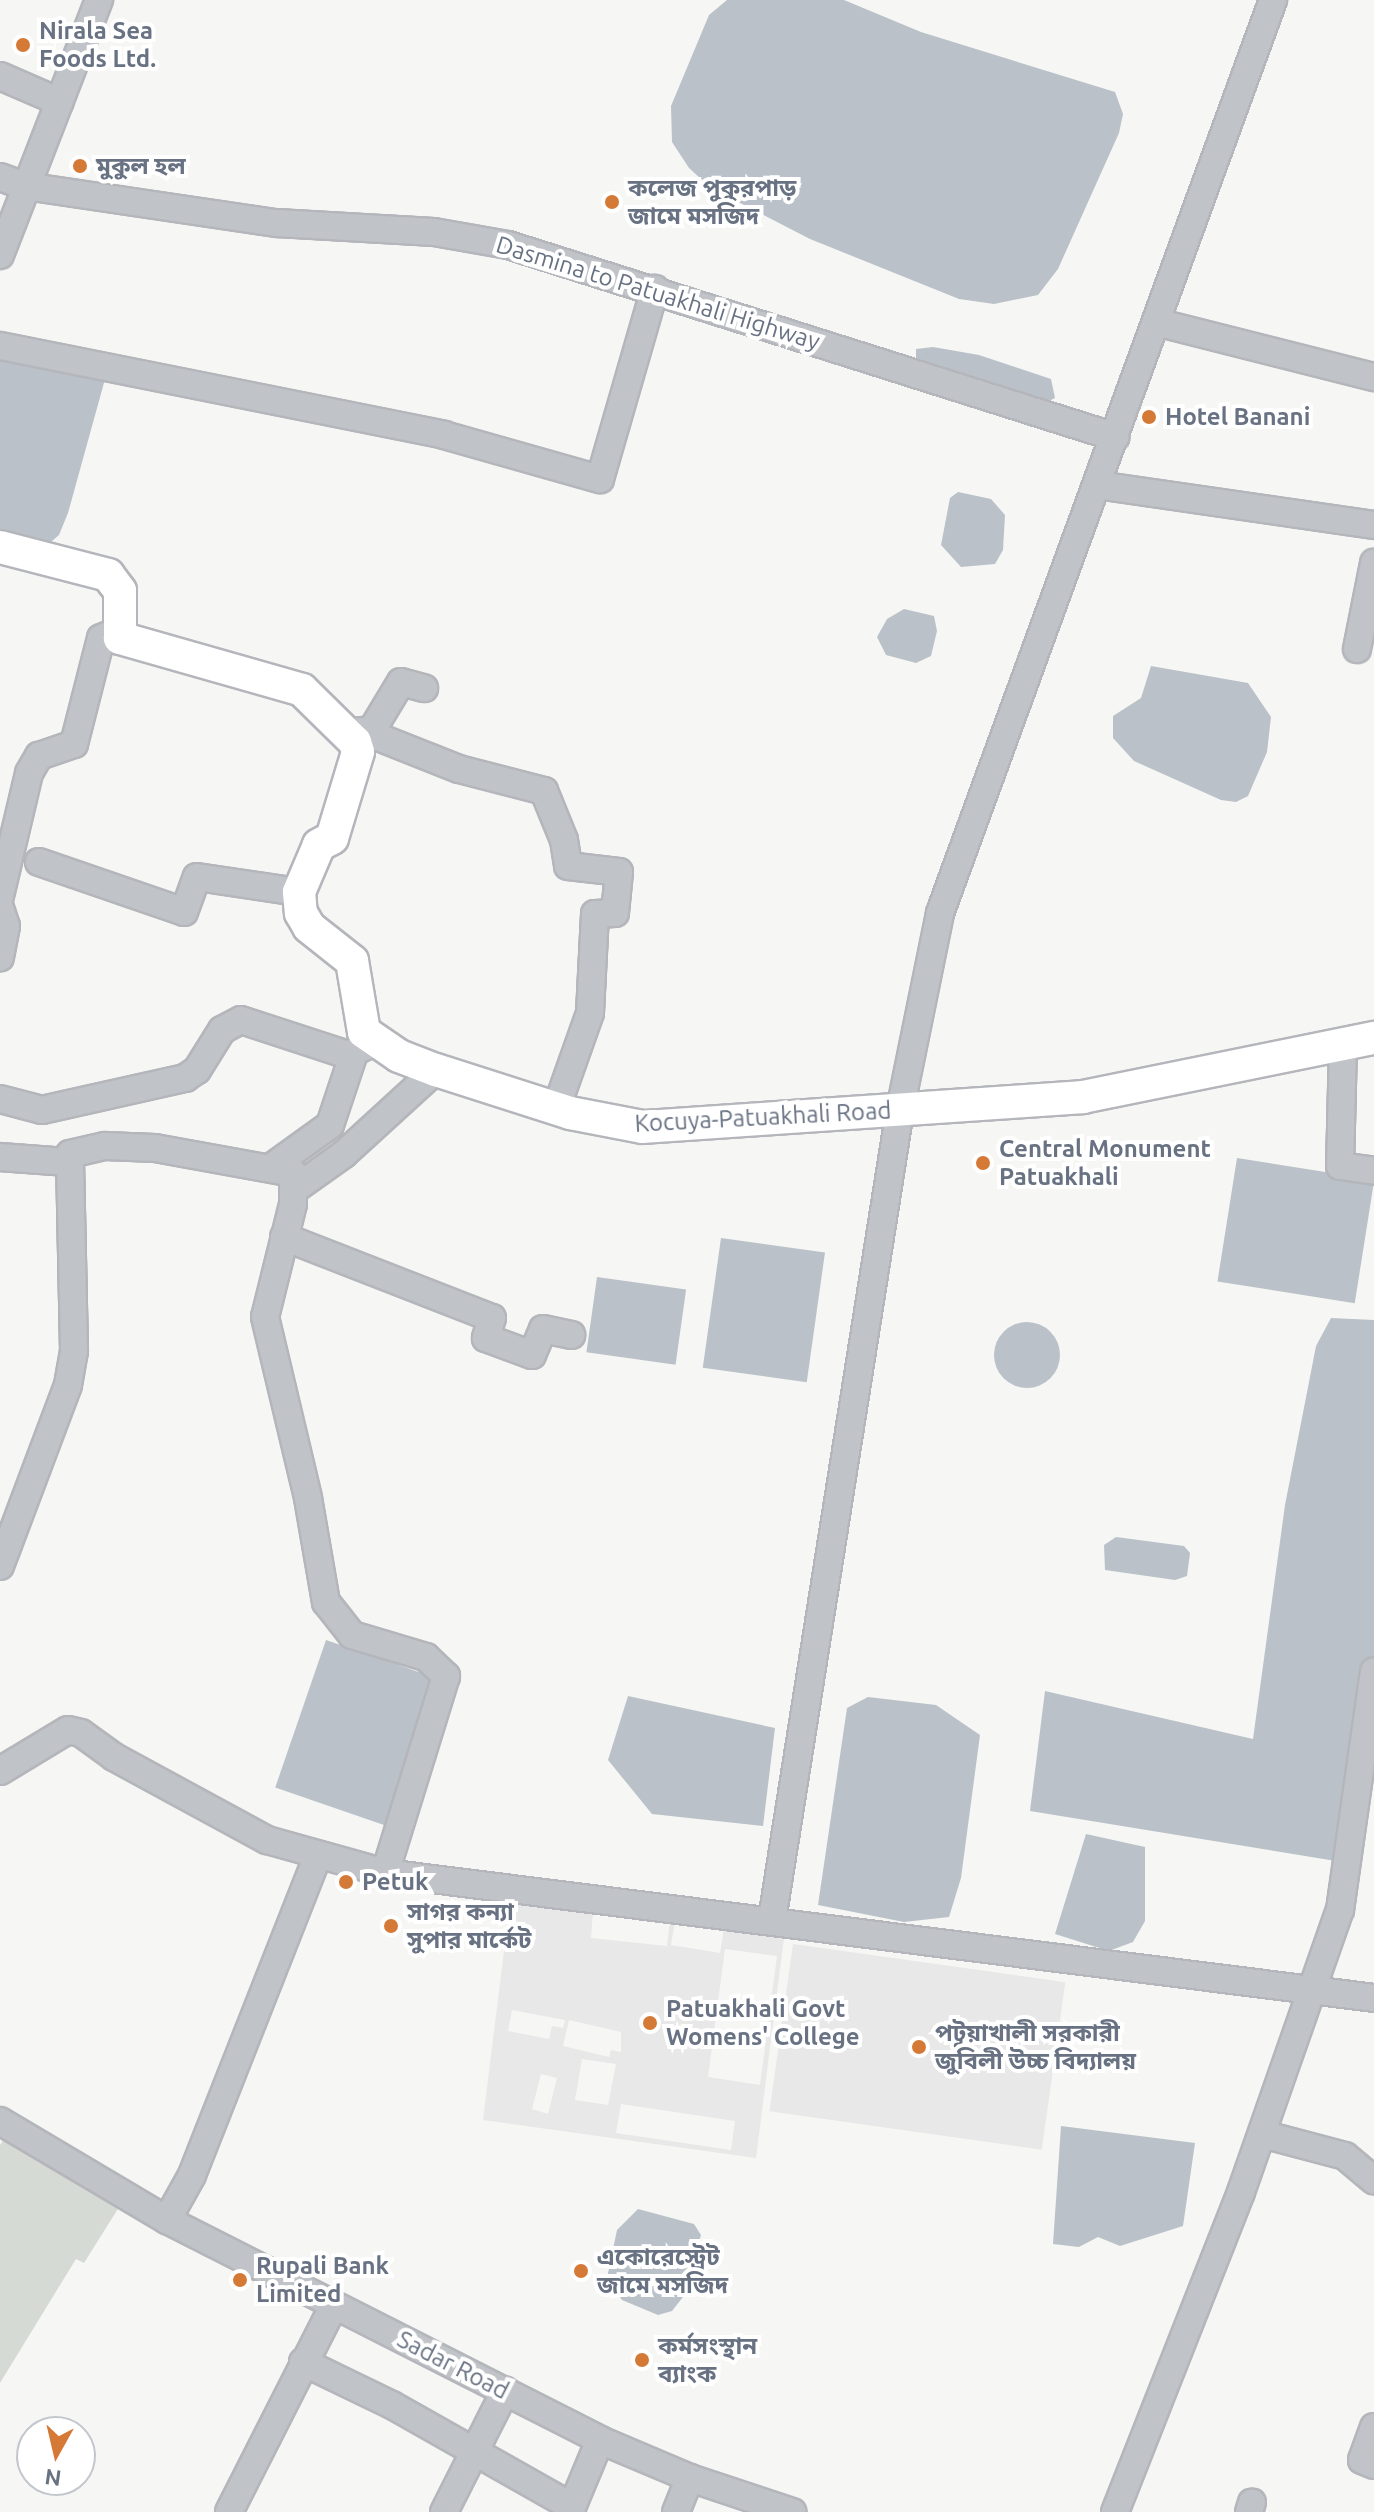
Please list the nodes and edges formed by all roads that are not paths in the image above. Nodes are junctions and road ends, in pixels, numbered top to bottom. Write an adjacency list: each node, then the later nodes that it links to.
1 (99, 0): 4 (street)
2 (1272, 0): 8 (street)
3 (0, 76): 4 (street)
4 (60, 102): 5 (street)
5 (12, 181): 6 (street); 7 (street, Dasmina to Patuakhali Highway)
6 (0, 255)
7 (655, 289): 9 (street); 11 (street, Dasmina to Patuakhali Highway)
8 (1156, 322): 10 (street); 11 (street)
9 (0, 346)
10 (1374, 377)
11 (1115, 437): 12 (street)
12 (1097, 485): 13 (street); 30 (street)
13 (1374, 525)
14 (0, 547): 16 (main road)
15 (1374, 563): 17 (street)
16 (116, 632): 19 (main road); 22 (street)
17 (1357, 649)
18 (424, 688): 19 (street)
19 (356, 732): 21 (main road); 29 (street)
20 (39, 862): 21 (street)
21 (299, 892): 26 (main road)
22 (0, 896)
23 (0, 908): 24 (street)
24 (0, 957)
25 (1359, 1042): 30 (main road, Kocuya-Patuakhali Road); 34 (street)
26 (364, 1047): 27 (main road, Kocuya-Patuakhali Road); 28 (street); 33 (street)
27 (436, 1070): 29 (main road, Kocuya-Patuakhali Road); 35 (street)
28 (0, 1099)
29 (556, 1109): 30 (main road, Kocuya-Patuakhali Road)
30 (900, 1110): 44 (street)
31 (0, 1157): 32 (street)
32 (68, 1162): 33 (street); 38 (street)
33 (273, 1166): 35 (street)
34 (1374, 1171)
35 (295, 1189): 36 (street)
36 (284, 1237): 37 (street); 43 (street)
37 (571, 1335)
38 (0, 1566)
39 (1374, 1671): 40 (street)
40 (1371, 1720): 45 (street)
41 (0, 1771): 42 (street)
42 (317, 1857): 43 (street); 50 (street)
43 (385, 1873): 44 (street)
44 (772, 1920): 45 (street)
45 (1315, 1988): 46 (street); 48 (street)
46 (1374, 1998)
47 (0, 2121): 50 (street, Sadar Road)
48 (1262, 2134): 49 (street); 64 (street)
49 (1374, 2180)
50 (167, 2220): 51 (street, Sadar Road)
51 (334, 2305): 52 (street); 53 (street, Sadar Road)
52 (303, 2362): 56 (street); 60 (street)
53 (505, 2391): 55 (street, Sadar Road); 56 (street)
54 (1374, 2427): 57 (street)
55 (600, 2440): 58 (street, Sadar Road); 59 (street)
56 (473, 2449): 59 (street); 61 (street)
57 (1374, 2465)
58 (690, 2478): 62 (street); 63 (street, Sadar Road)
59 (571, 2509)
60 (229, 2512)
61 (444, 2512)
62 (676, 2512)
63 (792, 2512)
64 (1115, 2512)

